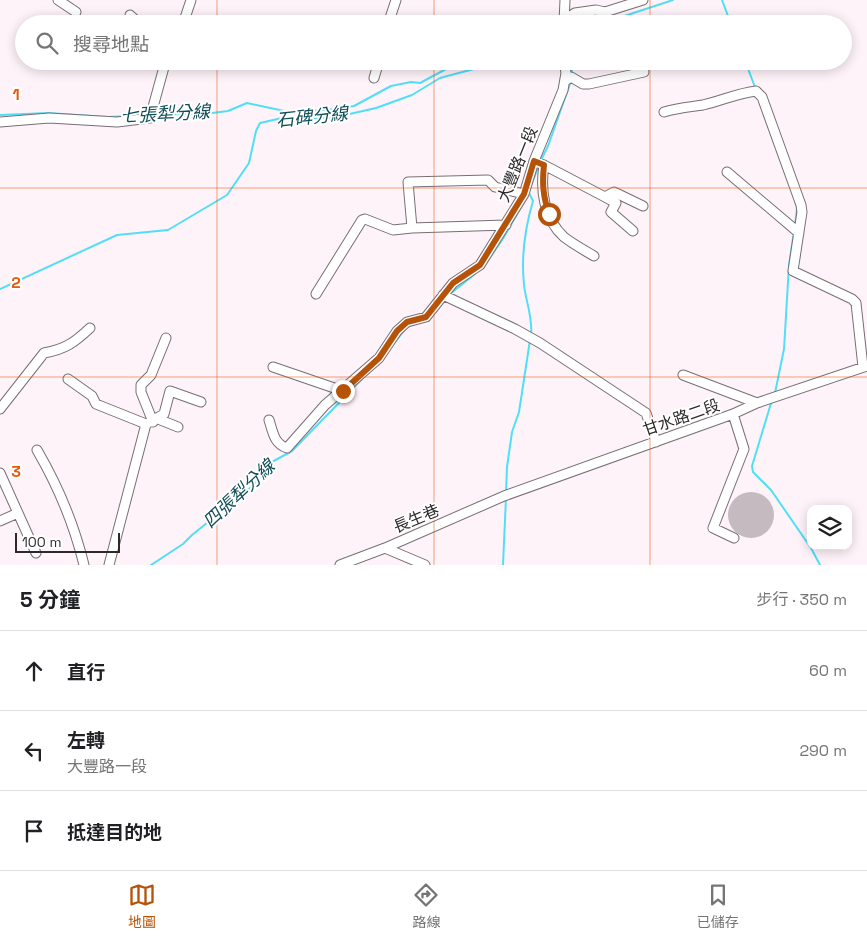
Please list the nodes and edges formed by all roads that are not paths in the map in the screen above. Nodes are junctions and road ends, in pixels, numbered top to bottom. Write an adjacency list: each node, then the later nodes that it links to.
1 (58, 0): 6 (street)
2 (191, 0): 7 (street)
3 (396, 0): 8 (street)
4 (565, 0): 9 (street)
5 (643, 0): 10 (street)
6 (76, 12)
7 (186, 15)
8 (391, 15)
9 (564, 15)
10 (573, 15)
11 (163, 70): 18 (street)
12 (376, 70): 15 (street)
13 (564, 70): 16 (street, 大豐路一段)
14 (644, 72): 16 (street)
15 (374, 78)
16 (565, 81): 19 (street, 大豐路一段)
17 (664, 112): 28 (street)
18 (0, 122)
19 (534, 161): 20 (street); 22 (street, 大豐路一段)
20 (544, 165): 23 (street); 29 (street)
21 (727, 172): 28 (street)
22 (524, 194): 25 (street, 大豐路一段); 26 (street)
23 (605, 197): 24 (street); 27 (street)
24 (643, 206)
25 (506, 225): 26 (street); 31 (street, 大豐路一段)
26 (412, 228): 30 (street)
27 (633, 231)
28 (799, 233): 34 (street)
29 (594, 256)
30 (316, 294)
31 (443, 295): 38 (street, 大豐路一段); 46 (street)
32 (90, 328): 41 (street)
33 (166, 338): 44 (street)
34 (865, 366): 40 (street, 甘水路二段)
35 (273, 367): 38 (street)
36 (683, 375): 40 (street)
37 (68, 379): 44 (street)
38 (343, 391): 43 (street, 大豐路一段)
39 (201, 402): 44 (street)
40 (757, 403): 42 (street, 甘水路二段)
41 (0, 409)
42 (733, 414): 46 (street, 甘水路二段); 52 (street)
43 (269, 420)
44 (152, 421): 45 (street); 56 (street)
45 (178, 427)
46 (656, 442): 49 (street, 甘水路二段)
47 (37, 450): 55 (street)
48 (0, 473): 50 (street)
49 (504, 496): 53 (street, 長生巷)
50 (18, 513): 51 (street); 54 (street)
51 (0, 520)
52 (734, 538)
53 (385, 548): 57 (street, 長生巷); 58 (street)
54 (36, 553)
55 (84, 565)
56 (108, 565)
57 (340, 565)
58 (425, 565)

